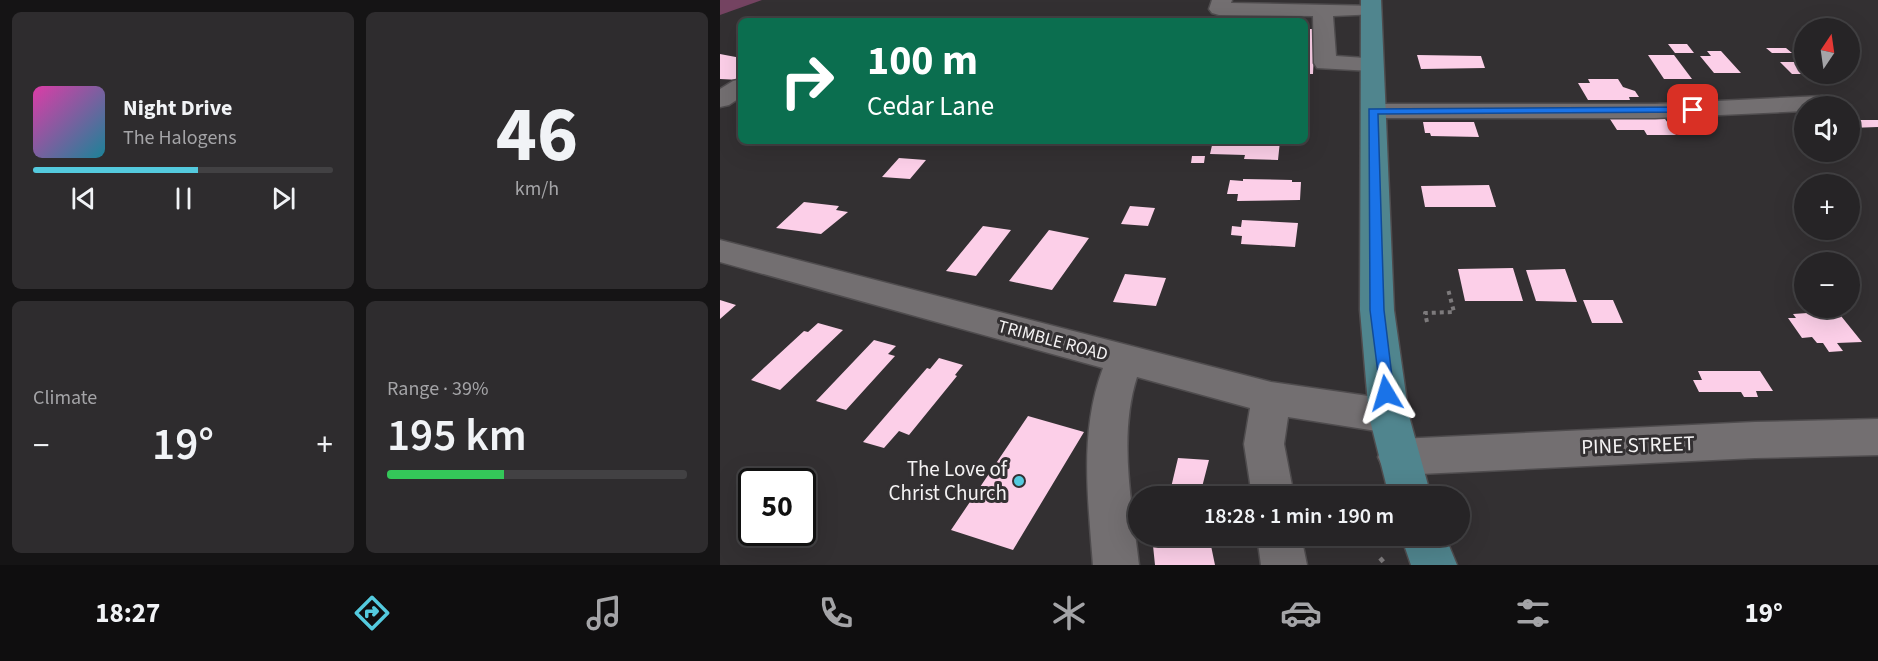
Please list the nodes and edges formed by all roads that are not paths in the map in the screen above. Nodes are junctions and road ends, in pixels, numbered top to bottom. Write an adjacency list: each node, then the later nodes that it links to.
1 (1221, 0): 3 (street)
2 (1371, 5): 3 (street); 5 (main road)
3 (1323, 10): 4 (street)
4 (1325, 63): 5 (street); 6 (street)
5 (1372, 64): 11 (main road)
6 (1330, 87)
7 (738, 88): 8 (street)
8 (720, 101): 9 (street)
9 (738, 102)
10 (1794, 104): 11 (street)
11 (1373, 111): 15 (main road)
12 (720, 250): 13 (street, TRIMBLE ROAD)
13 (1125, 359): 14 (street, TRIMBLE ROAD); 22 (street)
14 (1271, 398): 15 (street, TRIMBLE ROAD); 18 (street)
15 (1389, 416): 17 (main road)
16 (1878, 437): 17 (street, PINE STREET)
17 (1399, 457): 19 (main road)
18 (1271, 486)
19 (1407, 486)
20 (1281, 546): 23 (street)
21 (1426, 546): 24 (main road)
22 (1116, 565)
23 (1284, 565)
24 (1434, 565)

